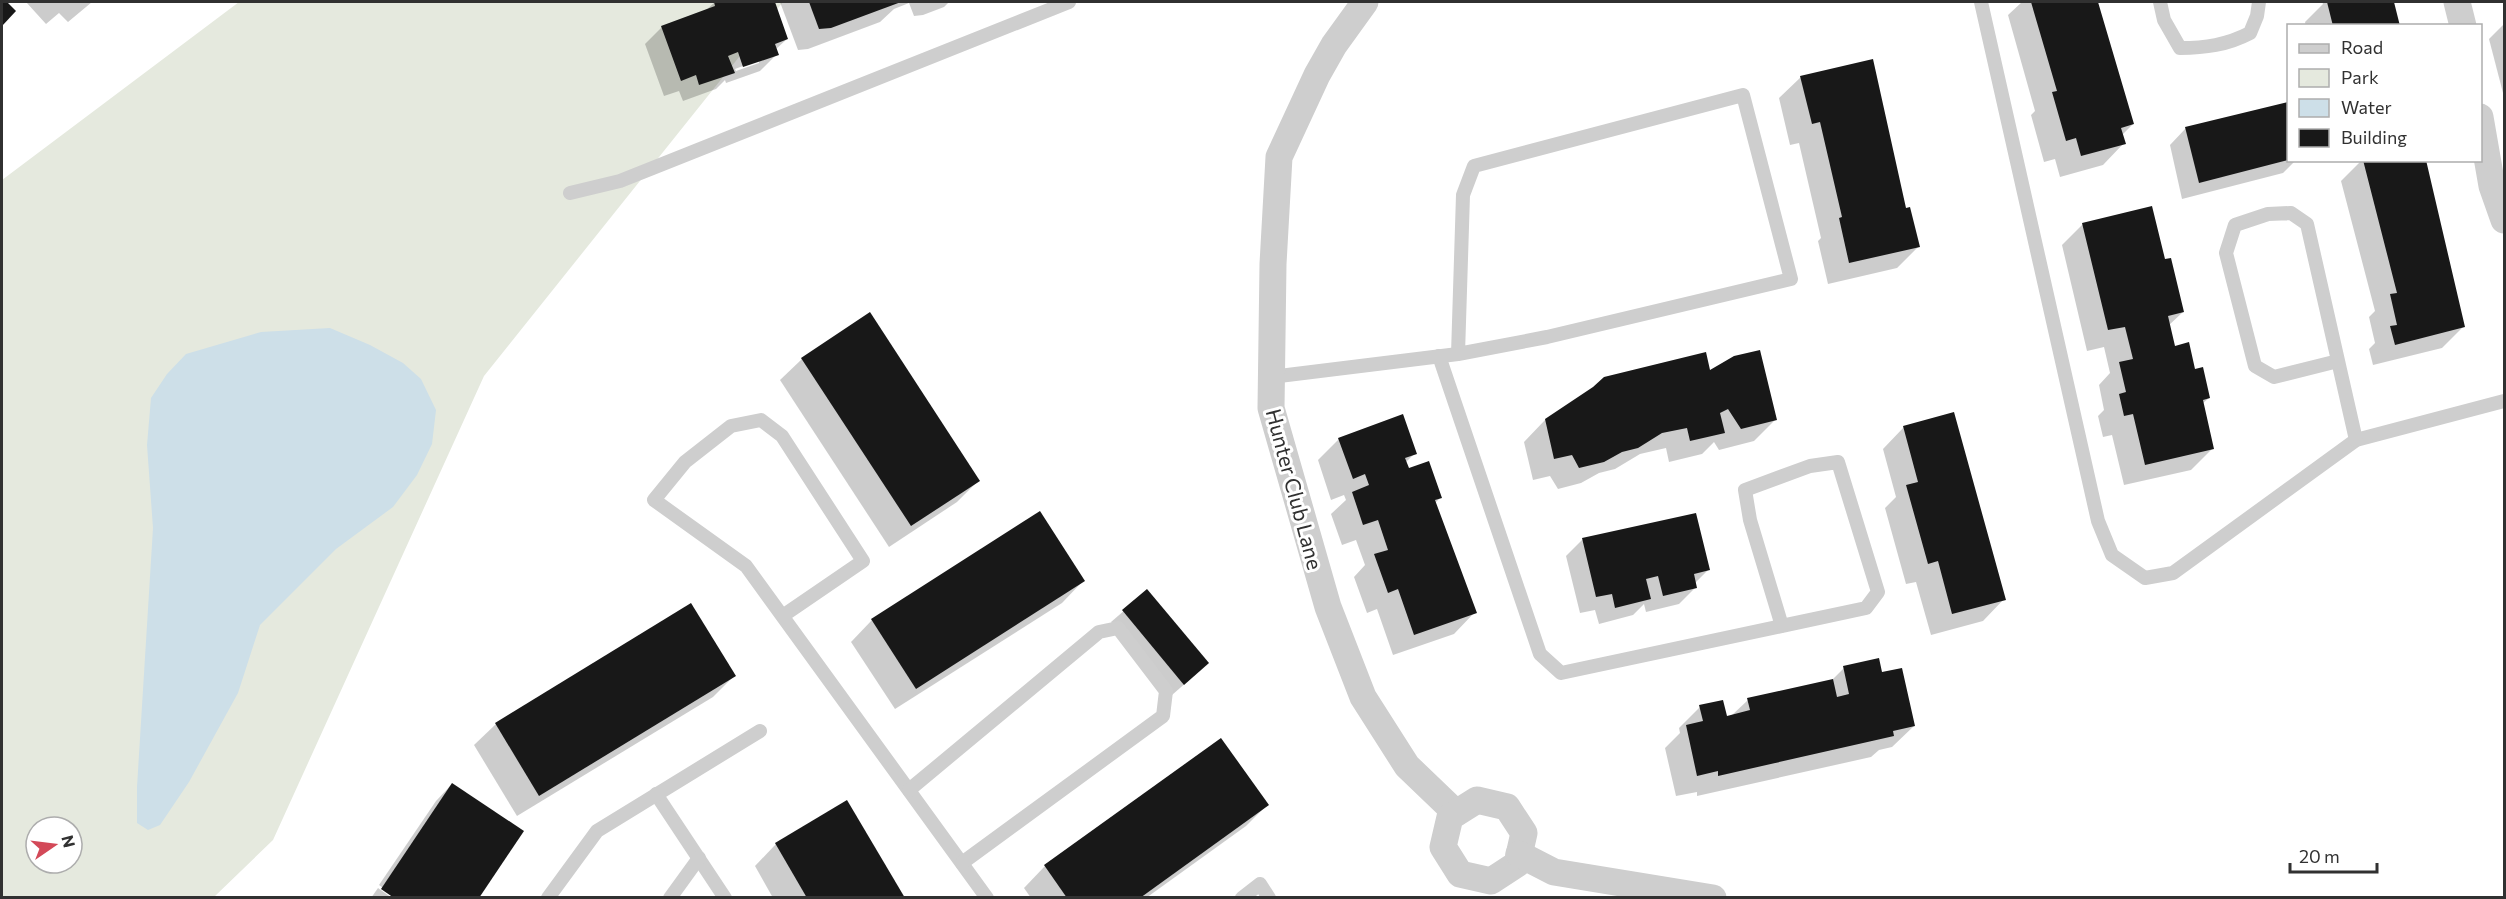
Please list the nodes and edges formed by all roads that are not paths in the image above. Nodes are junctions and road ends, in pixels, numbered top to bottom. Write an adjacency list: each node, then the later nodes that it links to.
1 (1070, 2): 9 (lane)
2 (1981, 2): 16 (lane)
3 (2160, 2): 4 (lane)
4 (2259, 2)
5 (2457, 2): 7 (street)
6 (1356, 4): 14 (street, Hunter Club Lane)
7 (2462, 24)
8 (2482, 123): 10 (street)
9 (570, 193)
10 (2505, 220)
11 (1458, 354): 11 (lane); 12 (lane)
12 (1439, 356): 14 (lane); 18 (lane)
13 (2338, 361): 13 (lane); 16 (lane)
14 (1271, 377): 22 (street, Hunter Club Lane)
15 (2505, 401): 16 (lane)
16 (2356, 440)
17 (784, 615): 17 (lane); 20 (lane)
18 (1782, 626): 18 (lane)
19 (760, 731): 21 (lane)
20 (909, 790): 25 (lane); 25 (lane)
21 (656, 794): 24 (lane); 28 (lane)
22 (1456, 813): 23 (street); 23 (street)
23 (1519, 854): 26 (street)
24 (699, 858): 29 (lane); 30 (lane)
25 (962, 863): 31 (lane)
26 (1608, 889): 27 (street)
27 (1637, 892): 34 (street)
28 (548, 897)
29 (670, 897)
30 (725, 897)
31 (987, 897)
32 (1242, 897): 33 (lane)
33 (1269, 897)
34 (1713, 897)

